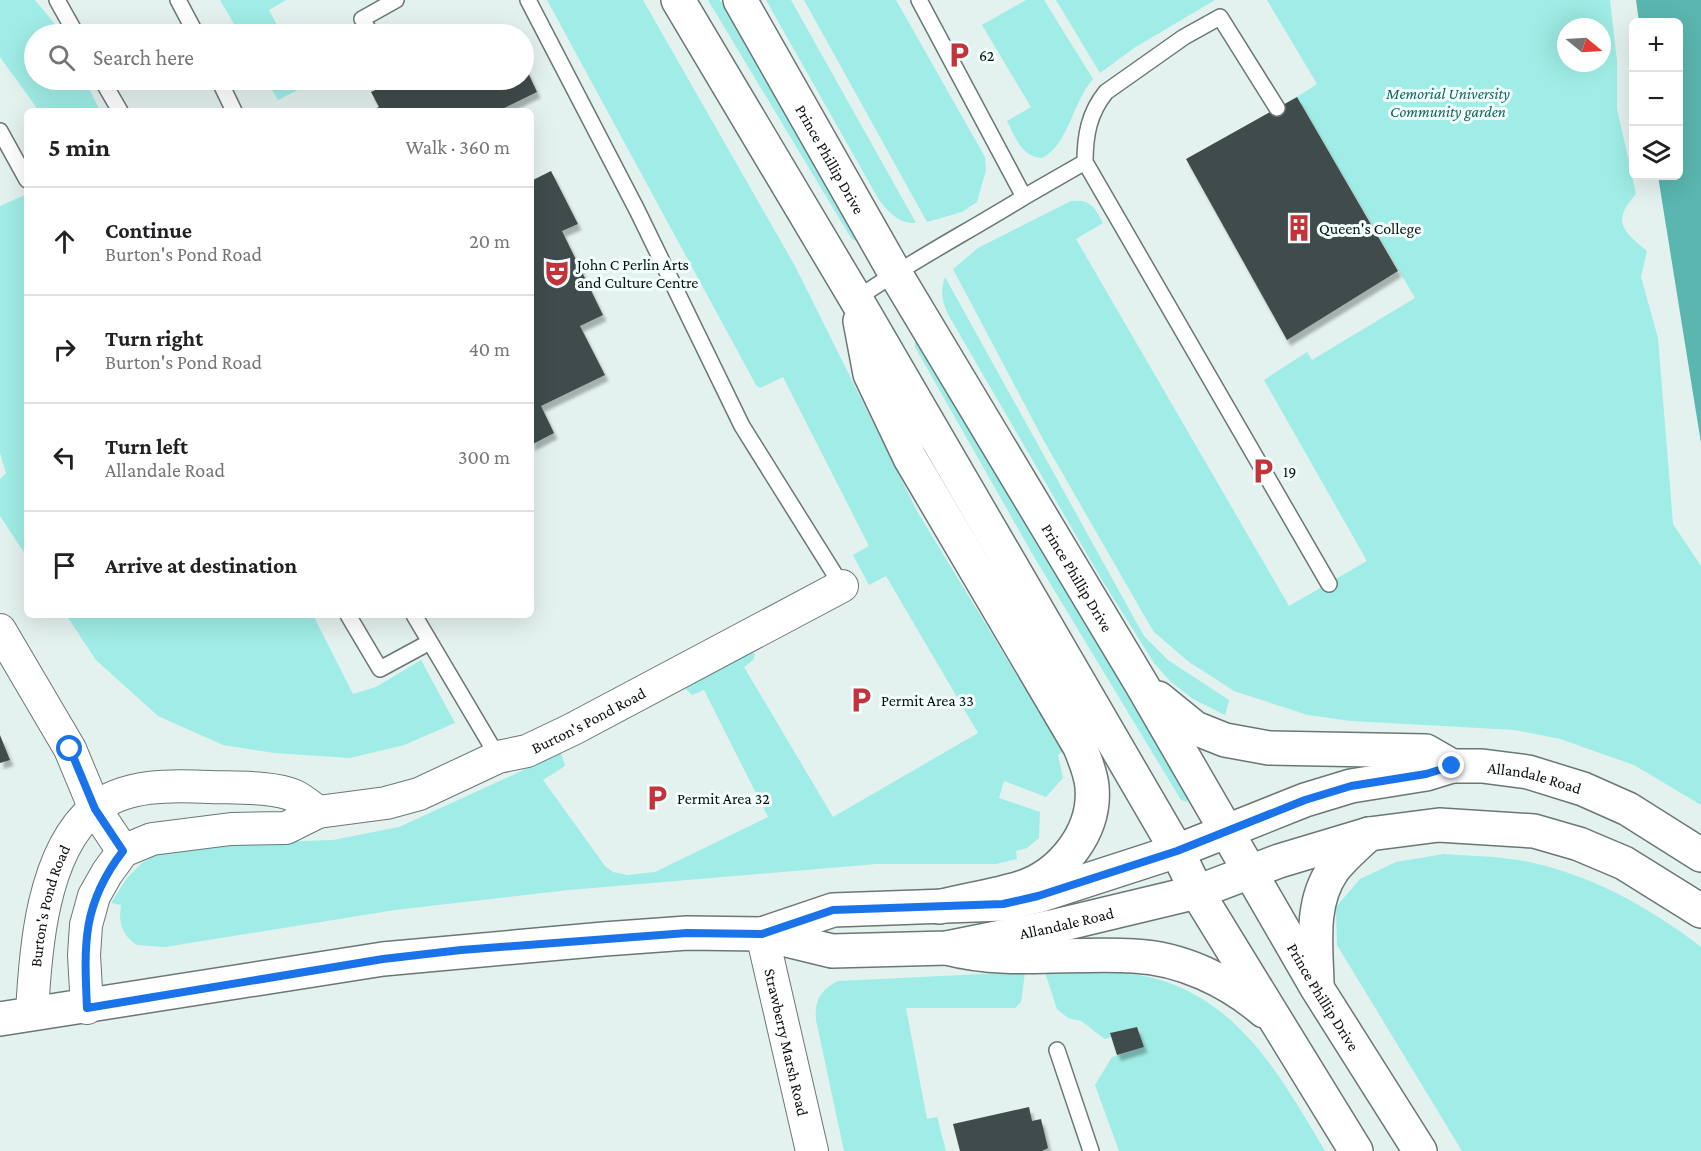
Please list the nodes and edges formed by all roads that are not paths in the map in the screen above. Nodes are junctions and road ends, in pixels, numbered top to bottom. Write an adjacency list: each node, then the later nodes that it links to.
1 (57, 0): 8 (lane)
2 (178, 0): 9 (lane)
3 (396, 0): 10 (lane)
4 (528, 0): 23 (lane)
5 (678, 0): 21 (main road)
6 (740, 0): 20 (main road, Prince Phillip Drive)
7 (920, 0): 19 (lane)
8 (70, 24)
9 (191, 24)
10 (365, 24)
11 (108, 90): 13 (lane)
12 (224, 90): 14 (lane)
13 (118, 108)
14 (233, 108)
15 (1276, 108): 17 (lane)
16 (0, 131): 18 (lane)
17 (1085, 162): 19 (lane); 22 (lane)
18 (24, 175)
19 (1024, 197): 20 (lane)
20 (895, 273): 21 (lane); 28 (main road, Prince Phillip Drive)
21 (856, 299): 36 (main road); 40 (main road)
22 (1329, 584)
23 (843, 586): 29 (street, Burton's Pond Road)
24 (350, 618): 27 (lane)
25 (416, 618): 27 (lane)
26 (0, 630): 31 (street)
27 (428, 643): 29 (lane)
28 (1142, 685): 30 (main road); 33 (main road, Prince Phillip Drive)
29 (498, 757): 32 (street, Burton's Pond Road)
30 (1452, 766): 33 (main road, Allandale Road); 37 (main road, Allandale Road)
31 (95, 809): 32 (street, Burton's Pond Road); 35 (street); 46 (street, Burton's Pond Road)
32 (318, 812): 35 (street, Burton's Pond Road)
33 (1226, 830): 36 (main road, Allandale Road); 38 (main road, Prince Phillip Drive)
34 (1369, 834): 38 (main road, Allandale Road); 41 (main road, Allandale Road); 44 (main road)
35 (123, 851): 45 (street)
36 (1177, 851): 39 (main road); 40 (main road, Allandale Road)
37 (1701, 855)
38 (1251, 871): 39 (main road, Allandale Road); 44 (main road, Prince Phillip Drive)
39 (1197, 892): 43 (main road, Allandale Road); 48 (main road)
40 (939, 907): 42 (main road, Allandale Road)
41 (1701, 910)
42 (762, 934): 43 (main road, Allandale Road); 45 (main road, Allandale Road); 50 (street, Strawberry Marsh Road)
43 (947, 948): 48 (main road)
44 (1317, 988): 53 (main road, Prince Phillip Drive)
45 (87, 1008): 46 (main road, Allandale Road)
46 (32, 1014): 47 (main road, Allandale Road)
47 (0, 1019)
48 (1277, 1022): 52 (main road)
49 (1058, 1050): 51 (lane)
50 (812, 1151)
51 (1091, 1151)
52 (1356, 1151)
53 (1420, 1151)

